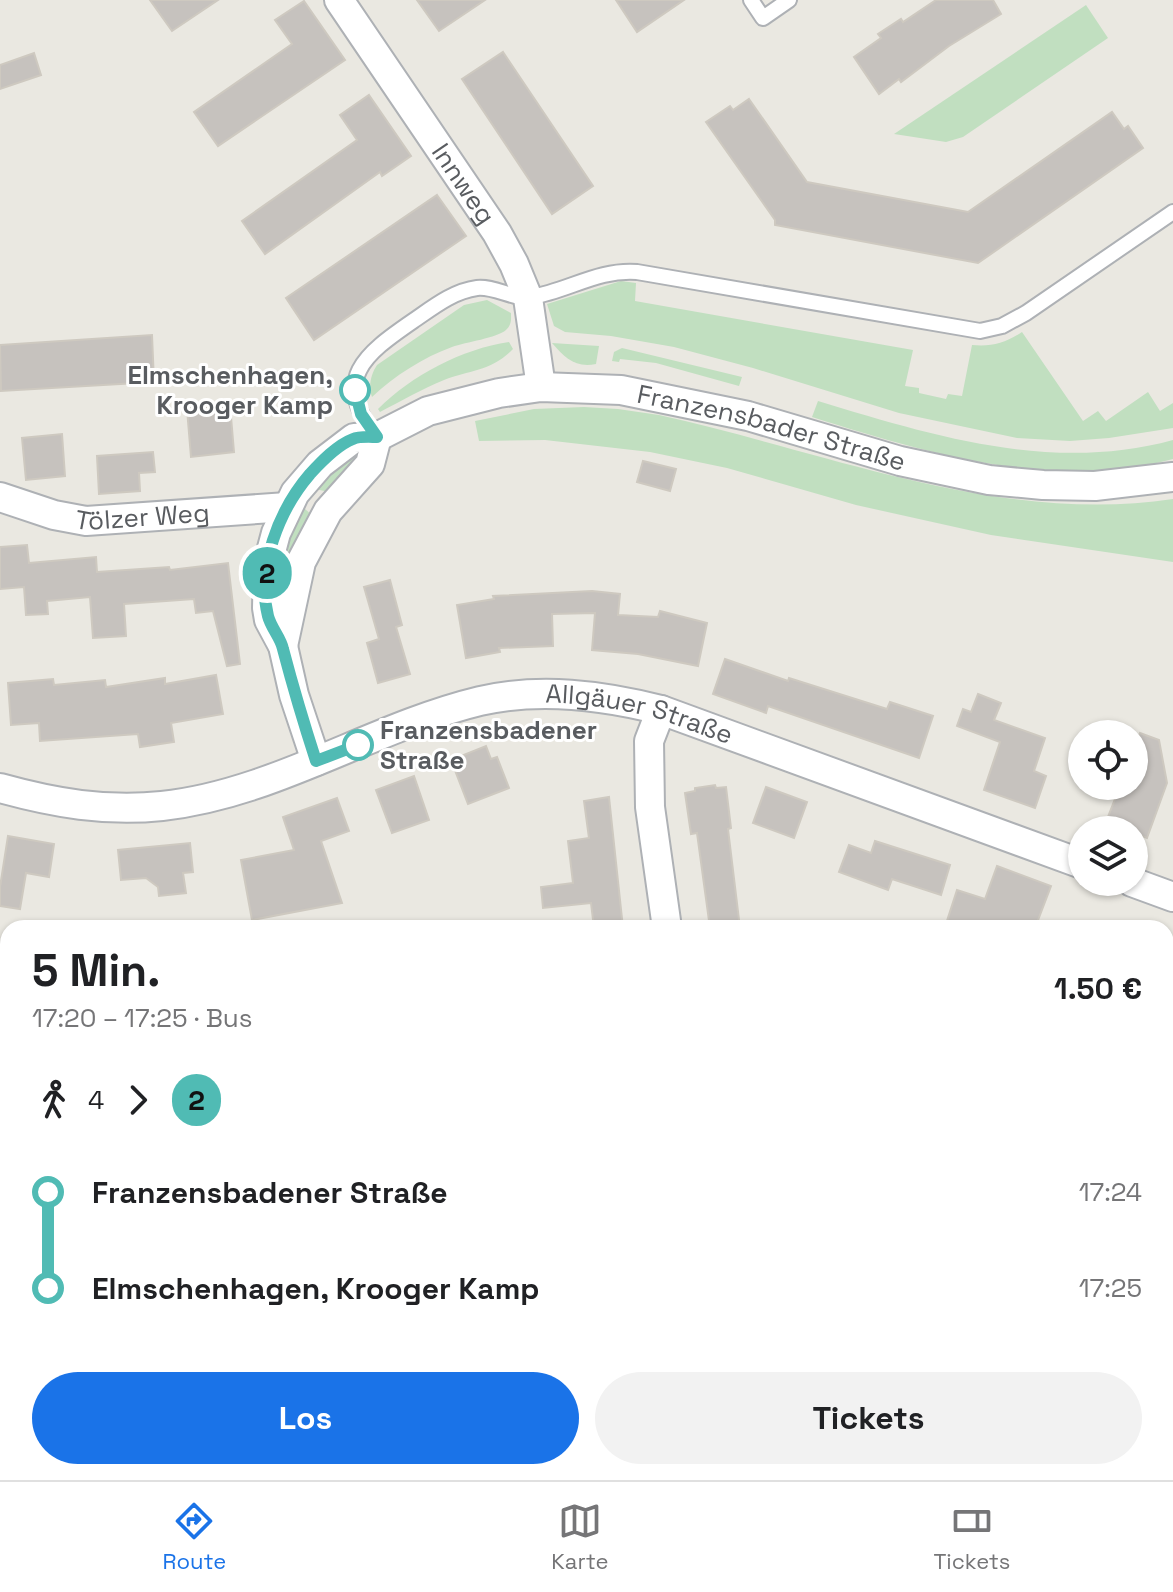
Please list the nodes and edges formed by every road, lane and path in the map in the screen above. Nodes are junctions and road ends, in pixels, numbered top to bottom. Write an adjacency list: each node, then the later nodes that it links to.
1 (339, 0): 5 (street, Innweg)
2 (751, 0): 3 (lane)
3 (789, 0)
4 (1173, 212): 5 (lane)
5 (528, 298): 6 (street, Innweg); 7 (lane)
6 (541, 387): 7 (street, Franzensbader Straße); 8 (street, Franzensbader Straße)
7 (377, 437): 10 (street, Franzensbader Straße); 10 (street, Franzensbader Straße)
8 (1173, 477)
9 (0, 497): 10 (street, Tölzer Weg)
10 (306, 503): 11 (street, Franzensbader Straße); 11 (street, Franzensbader Straße)
11 (283, 646): 13 (street, Franzensbader Straße)
12 (661, 710): 13 (street, Allgäuer Straße); 15 (street, Allgäuer Straße); 18 (street)
13 (316, 761): 14 (street, Allgäuer Straße)
14 (0, 788)
15 (1068, 859)
16 (1148, 888): 17 (street)
17 (1173, 897)
18 (666, 920)

